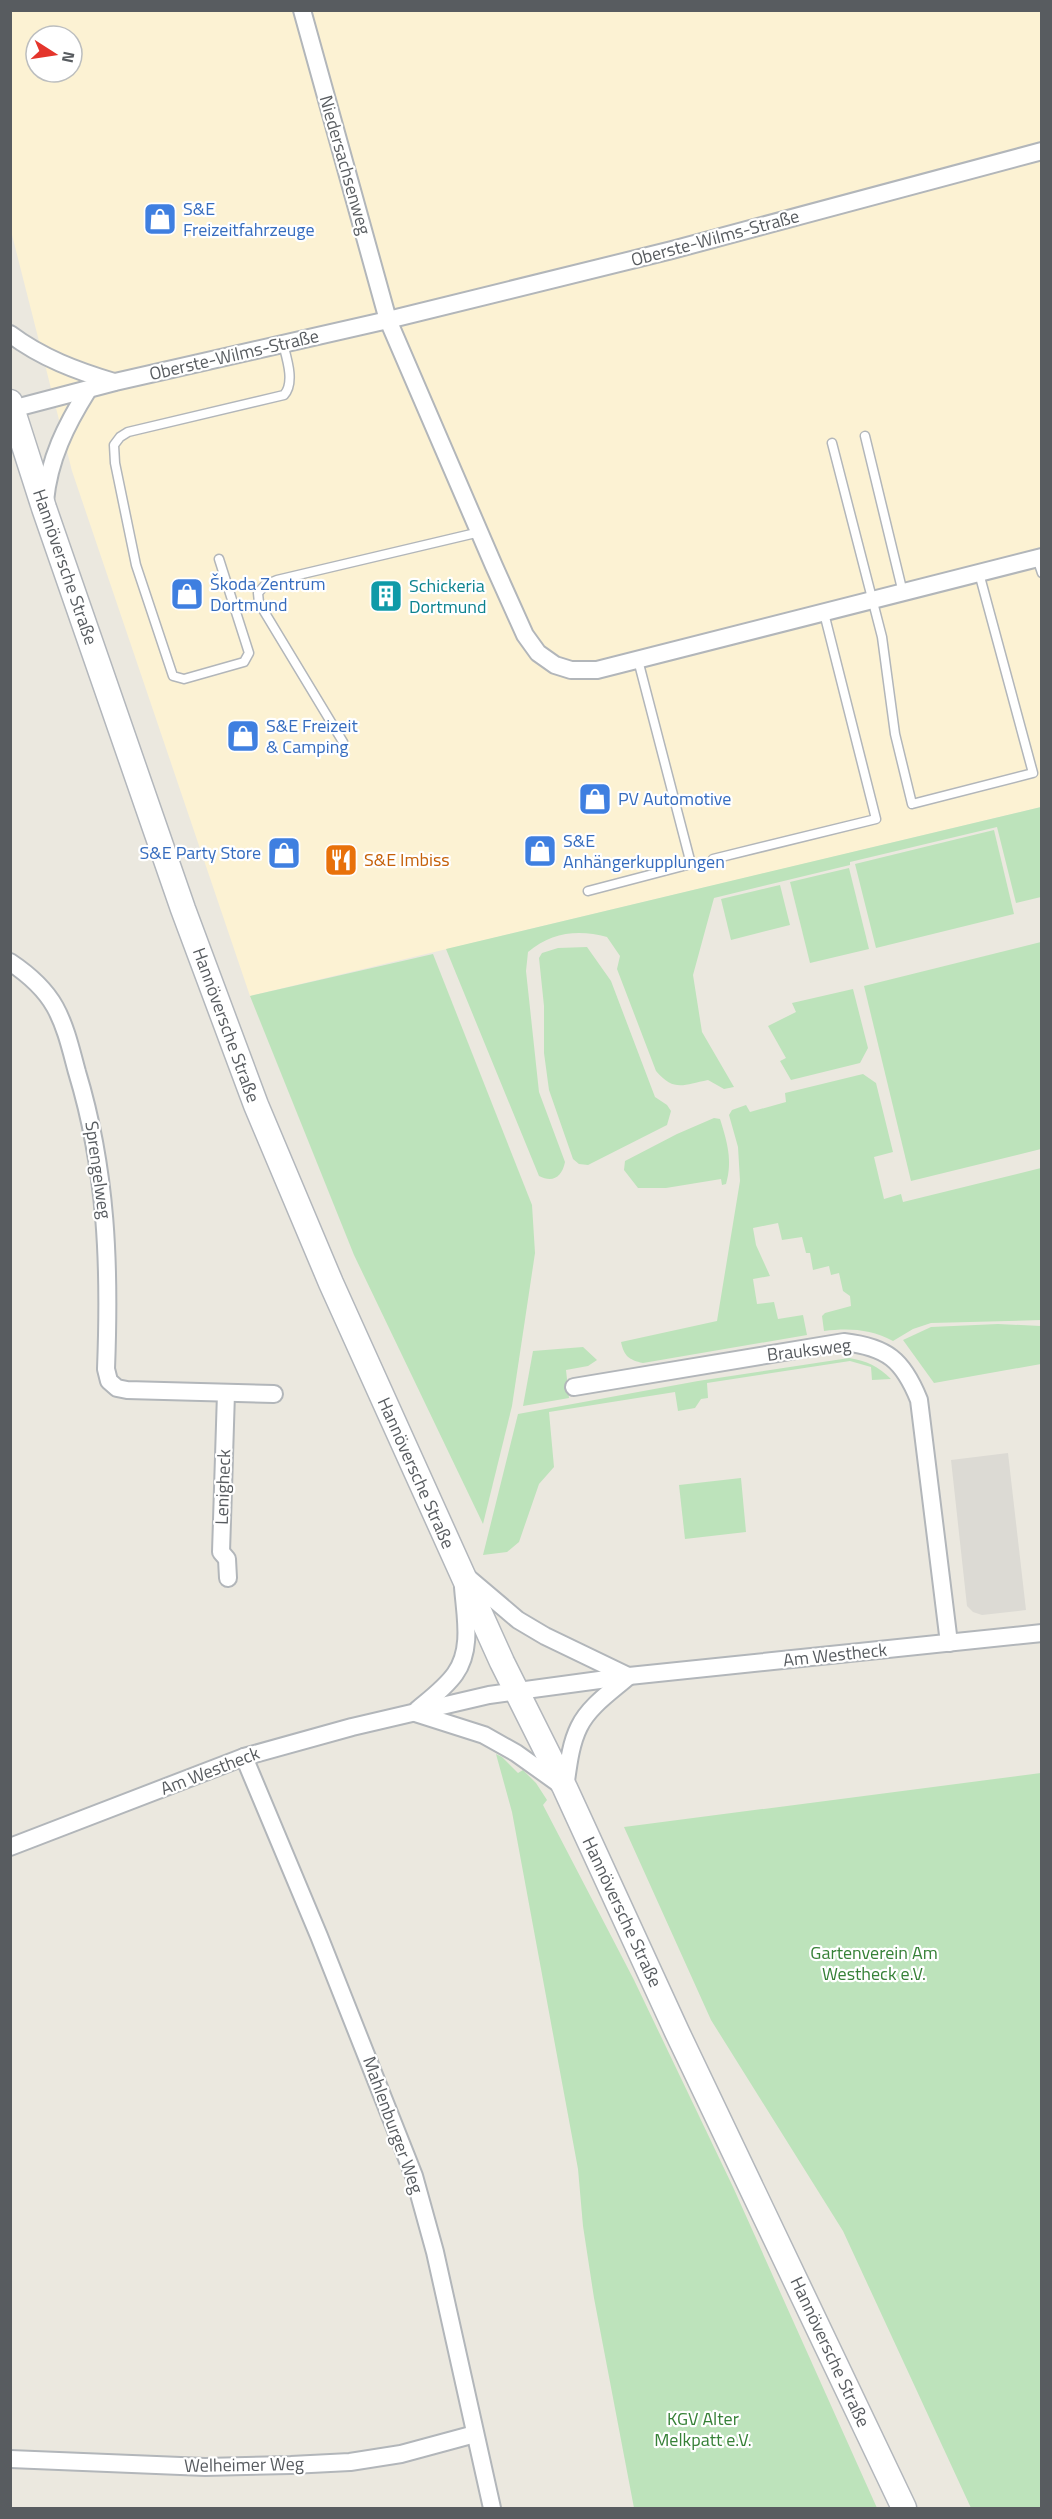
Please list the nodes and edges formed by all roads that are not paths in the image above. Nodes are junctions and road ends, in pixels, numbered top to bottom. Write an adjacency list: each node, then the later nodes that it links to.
1 (302, 10): 3 (street, Niedersachsenweg)
2 (1041, 151): 3 (street, Oberste-Wilms-Straße)
3 (388, 320): 5 (street, Oberste-Wilms-Straße); 12 (street)
4 (10, 334): 6 (street, Oberste-Wilms-Straße)
5 (284, 344): 6 (street, Oberste-Wilms-Straße); 13 (lane)
6 (115, 382): 7 (street, Oberste-Wilms-Straße)
7 (88, 390): 8 (street, Oberste-Wilms-Straße); 11 (street)
8 (11, 406): 11 (main road, Hannöversche Straße)
9 (865, 436): 16 (lane)
10 (832, 442): 17 (lane)
11 (44, 508): 27 (main road, Hannöversche Straße)
12 (480, 532): 19 (street); 20 (lane)
13 (219, 559)
14 (1040, 562): 15 (street)
15 (979, 573): 16 (street); 17 (lane)
16 (903, 593): 17 (street)
17 (873, 601): 18 (street)
18 (824, 613): 19 (street); 21 (lane)
19 (638, 660): 22 (lane)
20 (343, 742)
21 (713, 859)
22 (588, 891)
23 (10, 962): 25 (street, Sprengelweg)
24 (574, 1387): 30 (street, Brauksweg)
25 (225, 1393): 26 (street); 28 (street, Lenigheck)
26 (274, 1394)
27 (462, 1573): 31 (street); 32 (main road, Hannöversche Straße); 33 (street, Am Westheck)
28 (228, 1578)
29 (1041, 1633): 30 (street, Am Westheck)
30 (949, 1643): 31 (street, Am Westheck)
31 (629, 1676): 32 (street, Am Westheck); 35 (street)
32 (516, 1691): 33 (street, Am Westheck); 35 (main road, Hannöversche Straße)
33 (414, 1713): 34 (street, Am Westheck); 35 (street)
34 (244, 1756): 36 (street, Am Westheck); 37 (street, Mahlenburger Weg)
35 (565, 1788): 40 (main road, Hannöversche Straße)
36 (10, 1847)
37 (475, 2434): 38 (street, Welheimer Weg); 39 (street, Mahlenburger Weg)
38 (10, 2459)
39 (492, 2508)
40 (904, 2508)

